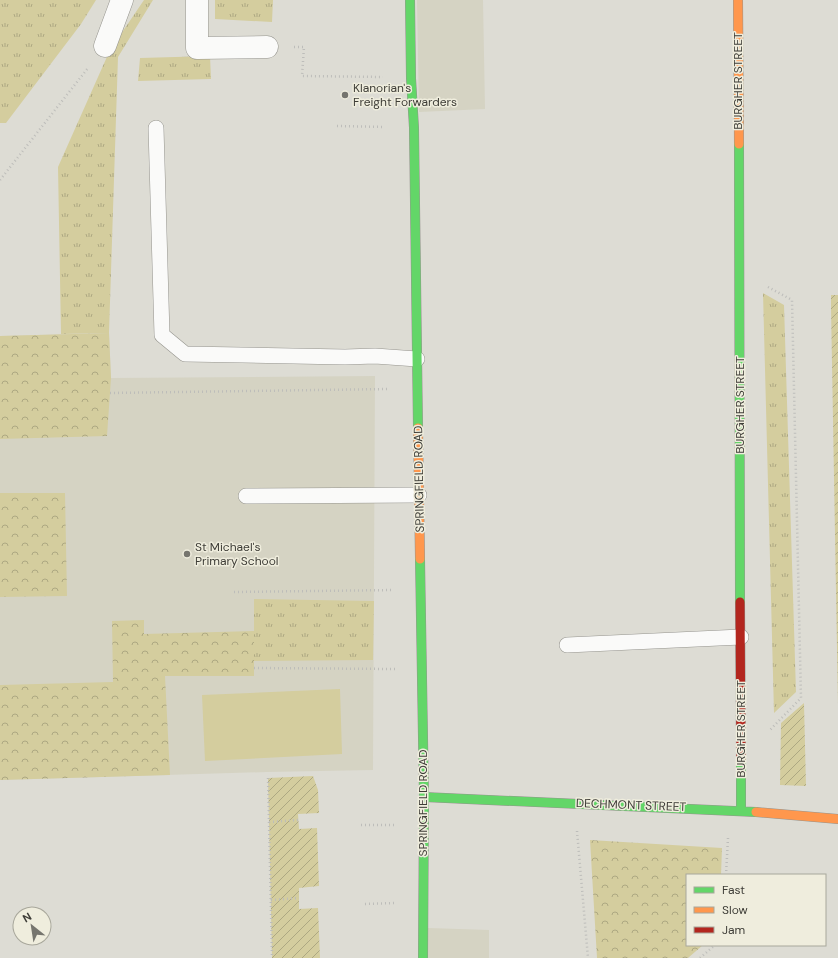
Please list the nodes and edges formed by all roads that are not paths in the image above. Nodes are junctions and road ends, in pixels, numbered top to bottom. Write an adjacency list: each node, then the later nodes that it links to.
1 (122, 0): 5 (street)
2 (197, 0): 6 (street)
3 (410, 0): 8 (street, SPRINGFIELD ROAD)
4 (738, 0): 11 (street, BURGHER STREET)
5 (105, 46)
6 (266, 47)
7 (156, 128): 8 (lane)
8 (417, 358): 9 (street, SPRINGFIELD ROAD)
9 (419, 495): 10 (lane); 13 (street, SPRINGFIELD ROAD)
10 (246, 496)
11 (741, 637): 12 (lane); 14 (street, BURGHER STREET)
12 (567, 645)
13 (424, 797): 14 (street, DECHMONT STREET); 16 (street, SPRINGFIELD ROAD)
14 (741, 810): 15 (street, DECHMONT STREET)
15 (838, 819)
16 (423, 958)

